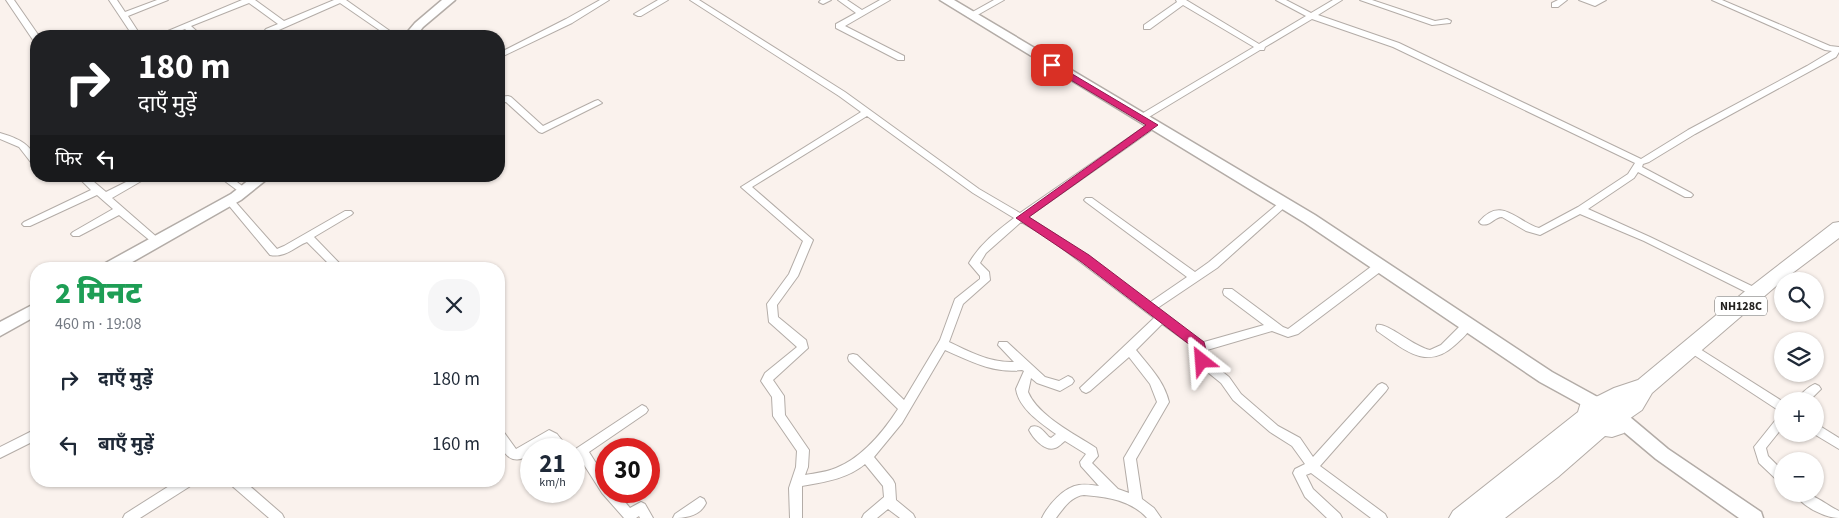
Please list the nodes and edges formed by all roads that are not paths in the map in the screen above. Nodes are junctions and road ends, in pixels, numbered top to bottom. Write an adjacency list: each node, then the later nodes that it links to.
1 (10, 0): 32 (street)
2 (113, 0): 25 (street)
3 (164, 0): 25 (street)
4 (250, 0): 29 (street); 30 (street)
5 (340, 0): 29 (street); 37 (street)
6 (449, 0): 38 (street)
7 (605, 0): 41 (street)
8 (664, 0): 24 (street)
9 (694, 0): 45 (street)
10 (842, 0): 23 (street)
11 (886, 0): 23 (street)
12 (946, 0): 26 (street)
13 (1000, 0): 26 (street)
14 (1280, 0): 27 (street)
15 (1338, 0): 27 (street)
16 (1364, 0): 28 (street)
17 (1564, 0): 22 (street)
18 (1583, 0): 19 (street)
19 (1602, 0)
20 (1716, 0): 40 (street)
21 (1181, 1): 31 (street); 39 (street)
22 (1556, 5)
23 (861, 13): 42 (street)
24 (638, 14)
25 (123, 15): 33 (street)
26 (971, 15): 46 (street)
27 (1312, 16): 39 (street); 49 (street)
28 (1447, 21)
29 (284, 25): 36 (street)
30 (186, 26): 34 (street); 35 (street)
31 (1147, 27)
32 (31, 30)
33 (133, 30)
34 (176, 30)
35 (191, 30)
36 (273, 30)
37 (384, 30)
38 (416, 30)
39 (1260, 48): 46 (street)
40 (1838, 49): 49 (street)
41 (505, 53)
42 (901, 58)
43 (505, 99): 44 (street)
44 (598, 103)
45 (867, 112): 63 (street); 114 (street)
46 (1147, 122): 59 (street); 63 (street)
47 (0, 136): 48 (street)
48 (30, 156)
49 (1638, 165): 56 (street); 60 (street)
50 (87, 182): 55 (street)
51 (131, 182): 55 (street)
52 (231, 182): 54 (street)
53 (256, 182): 54 (street)
54 (244, 191): 57 (street)
55 (101, 194): 61 (street); 65 (street)
56 (1688, 195)
57 (229, 200): 68 (street); 69 (street)
58 (1089, 200): 73 (street)
59 (1283, 204): 72 (street); 73 (street)
60 (1581, 209): 64 (street); 75 (street)
61 (120, 210): 67 (street); 69 (street)
62 (348, 213): 68 (street)
63 (1022, 218): 76 (street); 83 (street)
64 (1484, 222)
65 (27, 224)
66 (1839, 228): 75 (highway, NH128C)
67 (76, 234)
68 (304, 238): 71 (street)
69 (156, 241): 70 (street)
70 (119, 262)
71 (333, 262)
72 (1380, 266): 79 (street); 80 (street)
73 (1195, 278): 76 (street)
74 (1228, 292): 80 (street)
75 (1756, 293): 86 (highway, NH128C)
76 (1150, 308): 78 (street)
77 (30, 313): 82 (street)
78 (1162, 317): 85 (street); 87 (street)
79 (1468, 325): 81 (street); 98 (street)
80 (1274, 326): 85 (street)
81 (1381, 328)
82 (0, 330)
83 (943, 344): 89 (street); 96 (street)
84 (1002, 345): 89 (street)
85 (1200, 345): 111 (street)
86 (1692, 348): 95 (street); 98 (highway, NH128C)
87 (1129, 349): 91 (street); 119 (street)
88 (853, 358): 96 (street)
89 (1026, 368): 90 (street); 101 (street)
90 (1068, 381)
91 (1086, 388)
92 (1382, 388): 111 (street)
93 (1815, 389): 94 (street)
94 (1812, 392)
95 (1774, 402)
96 (904, 407): 110 (street)
97 (642, 410): 106 (street)
98 (1603, 415): 135 (highway, NH128C); 136 (highway, NH128C); 137 (street)
99 (1035, 430): 101 (street)
100 (1774, 430): 112 (street)
101 (1064, 434): 117 (street)
102 (1824, 434): 105 (street)
103 (30, 437): 107 (street)
104 (505, 443): 108 (street)
105 (1839, 444)
106 (585, 449)
107 (0, 453)
108 (520, 455)
109 (585, 456): 113 (street)
110 (866, 456): 114 (street); 118 (street)
111 (1313, 466): 133 (street); 134 (street)
112 (1774, 469)
113 (595, 471)
114 (796, 482): 128 (street)
115 (178, 487): 124 (street)
116 (242, 487): 125 (street)
117 (1114, 493): 119 (street); 131 (street)
118 (889, 500): 129 (street); 130 (street)
119 (1136, 501): 132 (street)
120 (700, 502): 127 (street)
121 (1813, 502): 123 (street)
122 (618, 503): 126 (street)
123 (1839, 517)
124 (129, 518)
125 (278, 518)
126 (647, 518)
127 (679, 518)
128 (796, 518)
129 (868, 518)
130 (909, 518)
131 (1048, 518)
132 (1155, 518)
133 (1336, 518)
134 (1381, 518)
135 (1461, 518)
136 (1487, 518)
137 (1754, 518)

